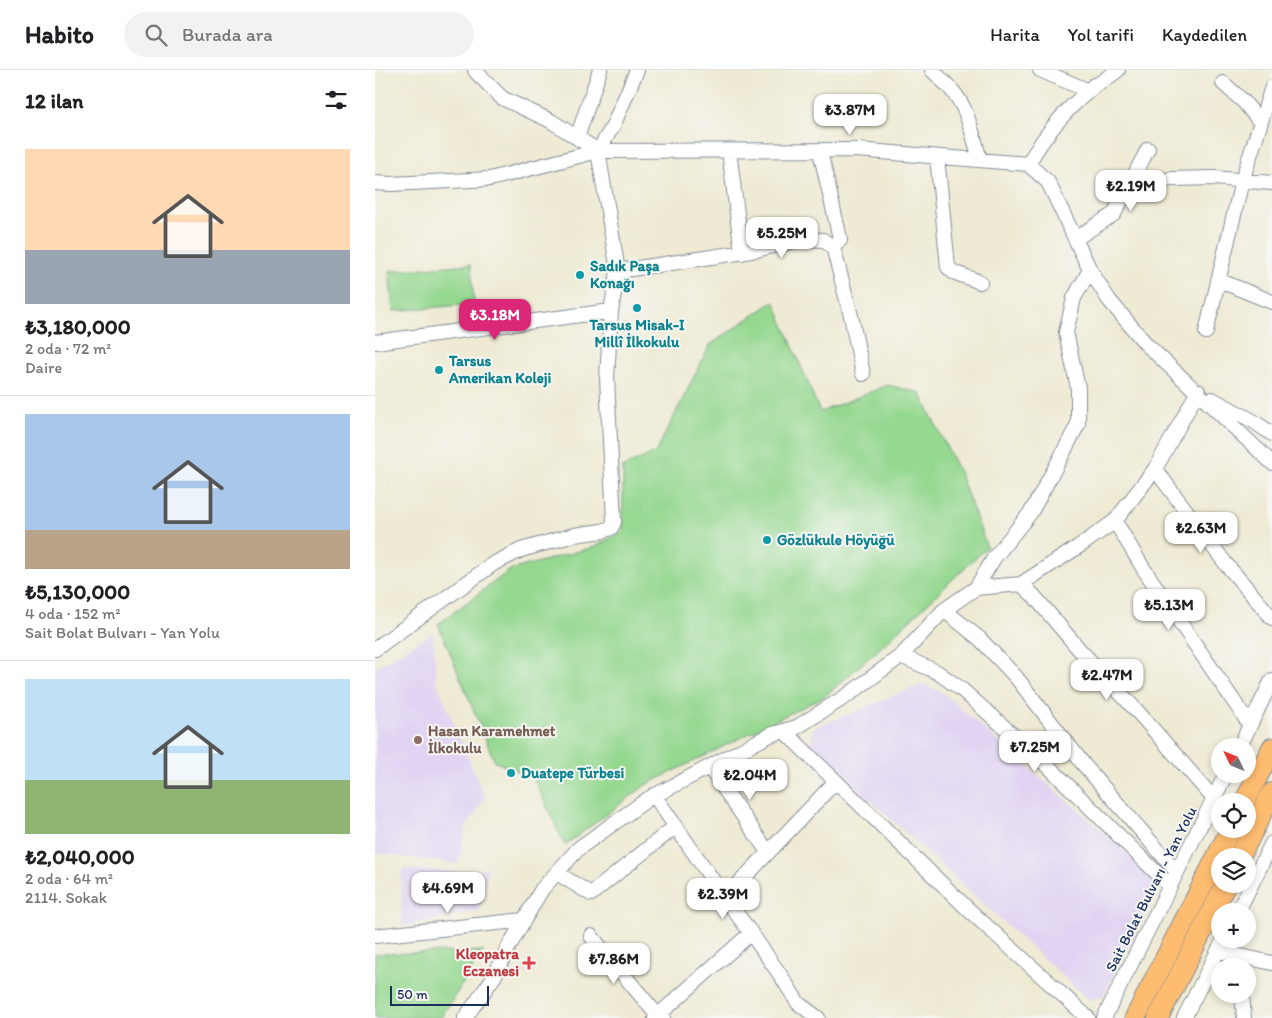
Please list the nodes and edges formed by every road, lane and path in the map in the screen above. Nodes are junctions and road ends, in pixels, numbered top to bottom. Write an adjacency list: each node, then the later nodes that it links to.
1 (475, 70): 12 (street)
2 (600, 70): 12 (street)
3 (637, 70): 14 (street)
4 (932, 70): 18 (street)
5 (1040, 70): 10 (street)
6 (1105, 70): 10 (street)
7 (1119, 70): 10 (street)
8 (1223, 83): 11 (street)
9 (1272, 87): 11 (street)
10 (1089, 91): 19 (street)
11 (1261, 122): 20 (street)
12 (577, 138): 14 (street)
13 (1148, 149): 24 (street)
14 (598, 151): 15 (street); 21 (street); 28 (street)
15 (729, 151): 16 (street); 26 (street)
16 (819, 151): 17 (street); 25 (street)
17 (937, 157): 18 (street); 30 (street)
18 (979, 160): 19 (street)
19 (1028, 164): 24 (street)
20 (1242, 181): 22 (street); 23 (street); 29 (street)
21 (375, 183)
22 (1147, 183)
23 (1272, 184)
24 (1075, 239): 27 (street)
25 (833, 247): 26 (street); 35 (street)
26 (742, 253): 28 (street)
27 (1090, 270): 36 (street); 42 (street)
28 (618, 271): 32 (street)
29 (1218, 280): 31 (street); 33 (street)
30 (980, 282)
31 (1272, 302)
32 (611, 311): 34 (street); 45 (street)
33 (1206, 332)
34 (375, 342)
35 (863, 374)
36 (1198, 392): 37 (street); 38 (street); 39 (street)
37 (1272, 434)
38 (1272, 463)
39 (1155, 470): 40 (street); 44 (street)
40 (1115, 520): 41 (street); 48 (street)
41 (1021, 584): 42 (street); 57 (street)
42 (976, 588): 43 (street)
43 (944, 610): 46 (street); 64 (street)
44 (1272, 618)
45 (375, 649)
46 (901, 656): 49 (street); 66 (street)
47 (1272, 680): 48 (street)
48 (1250, 725): 50 (street)
49 (783, 731): 52 (street); 53 (street)
50 (1244, 738)
51 (1272, 748): 54 (highway)
52 (709, 767): 56 (street); 63 (street)
53 (836, 781): 63 (street); 83 (street)
54 (1249, 793)
55 (1272, 793): 62 (highway)
56 (654, 795): 59 (street); 65 (street)
57 (1211, 796)
58 (1211, 805): 64 (street, Sait Bolat Bulvarı - Yan Yolu)
59 (676, 826): 65 (street); 68 (street)
60 (1226, 838): 85 (highway)
61 (1272, 844): 69 (street)
62 (1244, 848)
63 (768, 852): 68 (street)
64 (1177, 872): 66 (street, Sait Bolat Bulvarı - Yan Yolu)
65 (557, 873): 70 (street)
66 (1170, 886): 84 (street, Sait Bolat Bulvarı - Yan Yolu)
67 (1221, 893): 86 (highway)
68 (725, 898): 71 (street)
69 (1242, 903)
70 (525, 920): 72 (street); 81 (street)
71 (751, 933): 80 (street); 82 (street)
72 (375, 936)
73 (591, 936): 80 (street)
74 (1219, 948): 87 (street)
75 (1224, 948): 76 (street)
76 (1236, 958)
77 (1256, 962): 78 (street)
78 (1272, 963)
79 (1243, 1003): 88 (street)
80 (659, 1017)
81 (465, 1018)
82 (818, 1018)
83 (1088, 1018)
84 (1104, 1018)
85 (1135, 1018)
86 (1158, 1018)
87 (1183, 1018)
88 (1244, 1018)

